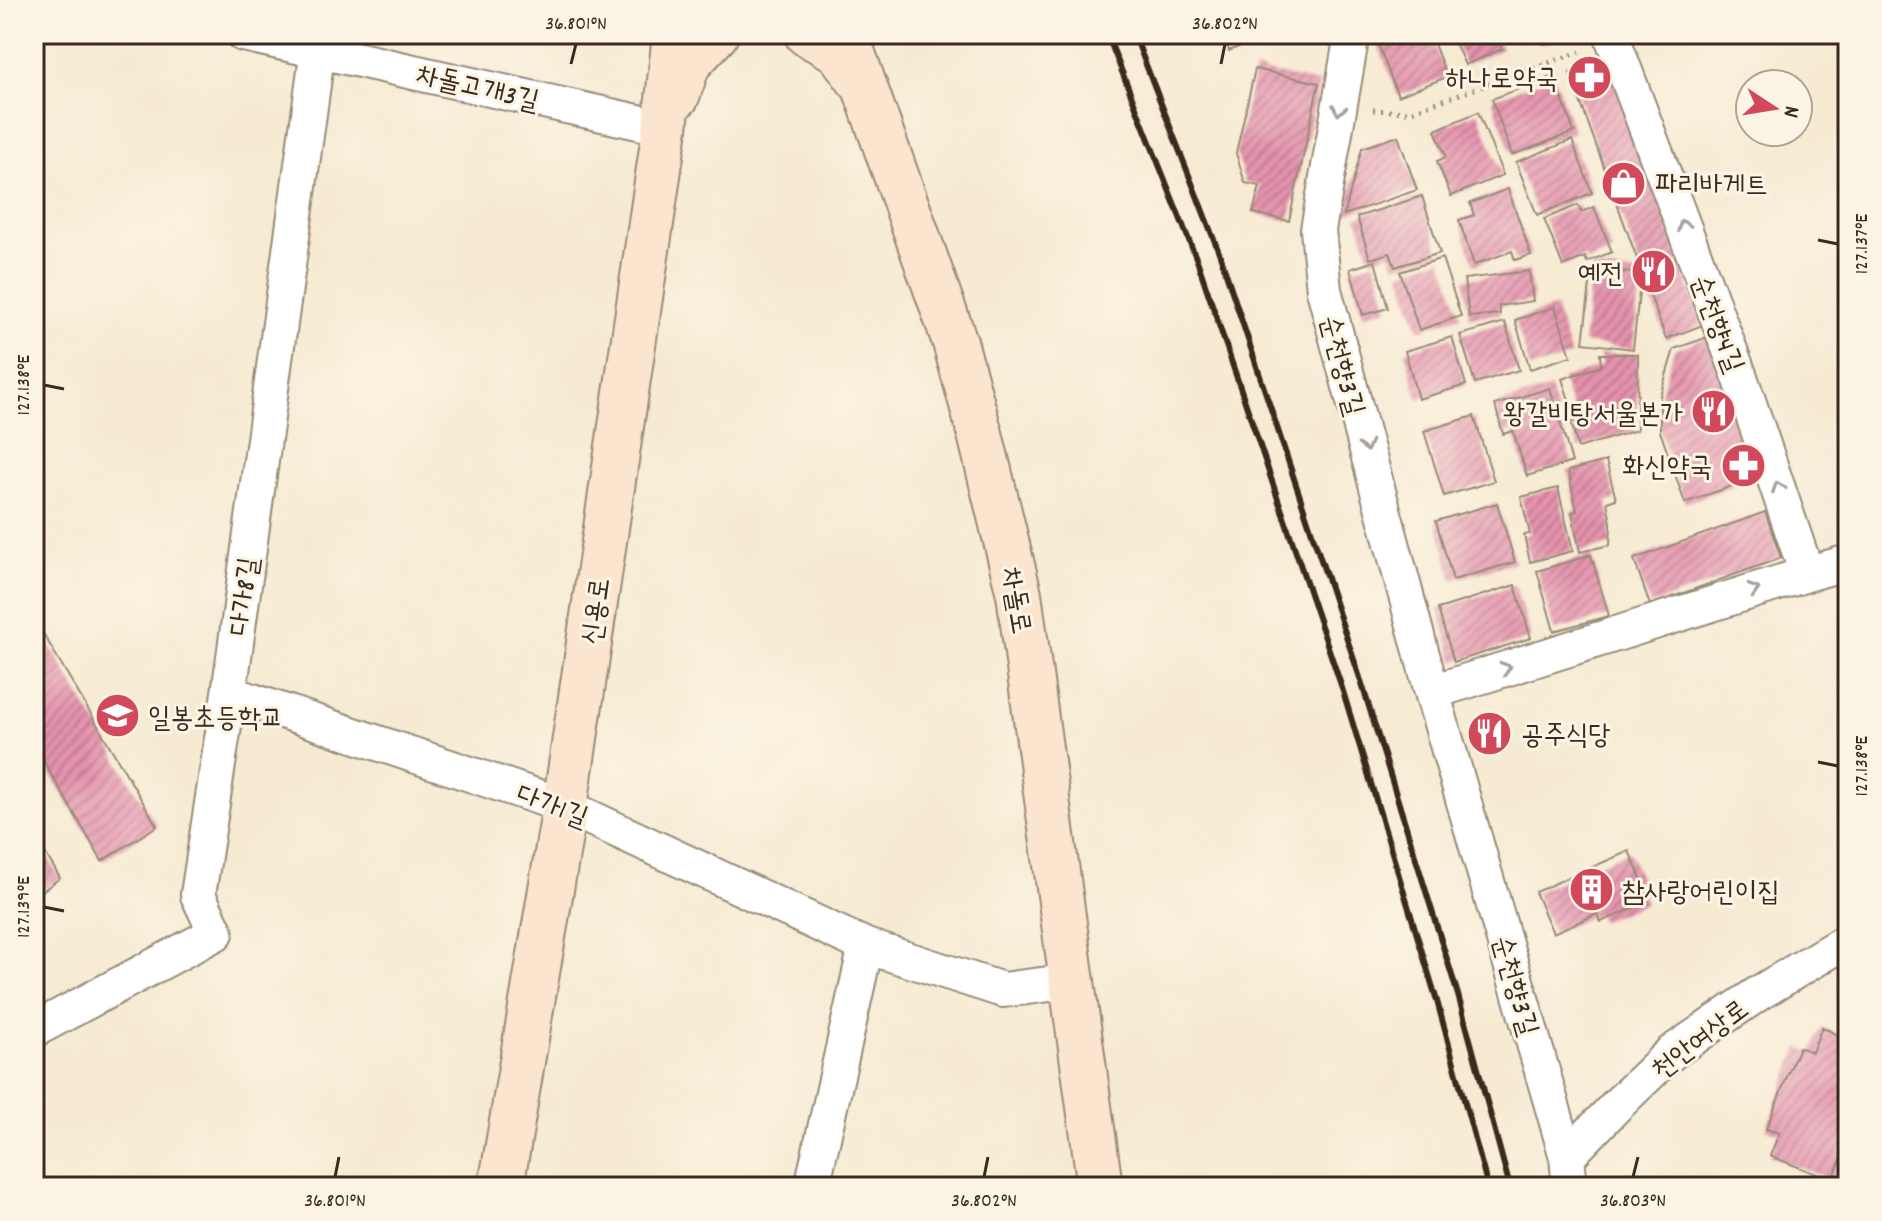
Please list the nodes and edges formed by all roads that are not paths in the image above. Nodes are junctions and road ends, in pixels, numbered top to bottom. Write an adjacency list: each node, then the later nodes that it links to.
1 (243, 34): 8 (street, 차돌고개3길)
2 (675, 34): 10 (street, 신용로)
3 (716, 34): 10 (street)
4 (807, 34): 9 (street)
5 (846, 34): 9 (street, 차돌로)
6 (1346, 34): 13 (street, 순천향3길, one-way to 13)
7 (1611, 34): 12 (street, 순천향4길, one-way to 7)
8 (318, 42): 10 (street, 차돌고개3길); 14 (street, 다가8길)
9 (867, 92): 18 (street, 차돌로)
10 (665, 128): 15 (street, 신용로)
11 (1848, 562): 12 (street)
12 (1807, 574): 13 (street, one-way to 12)
13 (1432, 692): 20 (street, 순천향3길)
14 (229, 693): 15 (street, 다가1길); 19 (street, 다가8길)
15 (565, 806): 17 (street, 다가1길); 21 (street, 신용로)
16 (1848, 940): 20 (street, 천안여상로)
17 (866, 946): 18 (street, 다가1길); 22 (street)
18 (1073, 981): 23 (street, 차돌로)
19 (34, 1030)
20 (1569, 1172)
21 (501, 1187)
22 (812, 1187)
23 (1100, 1187)

